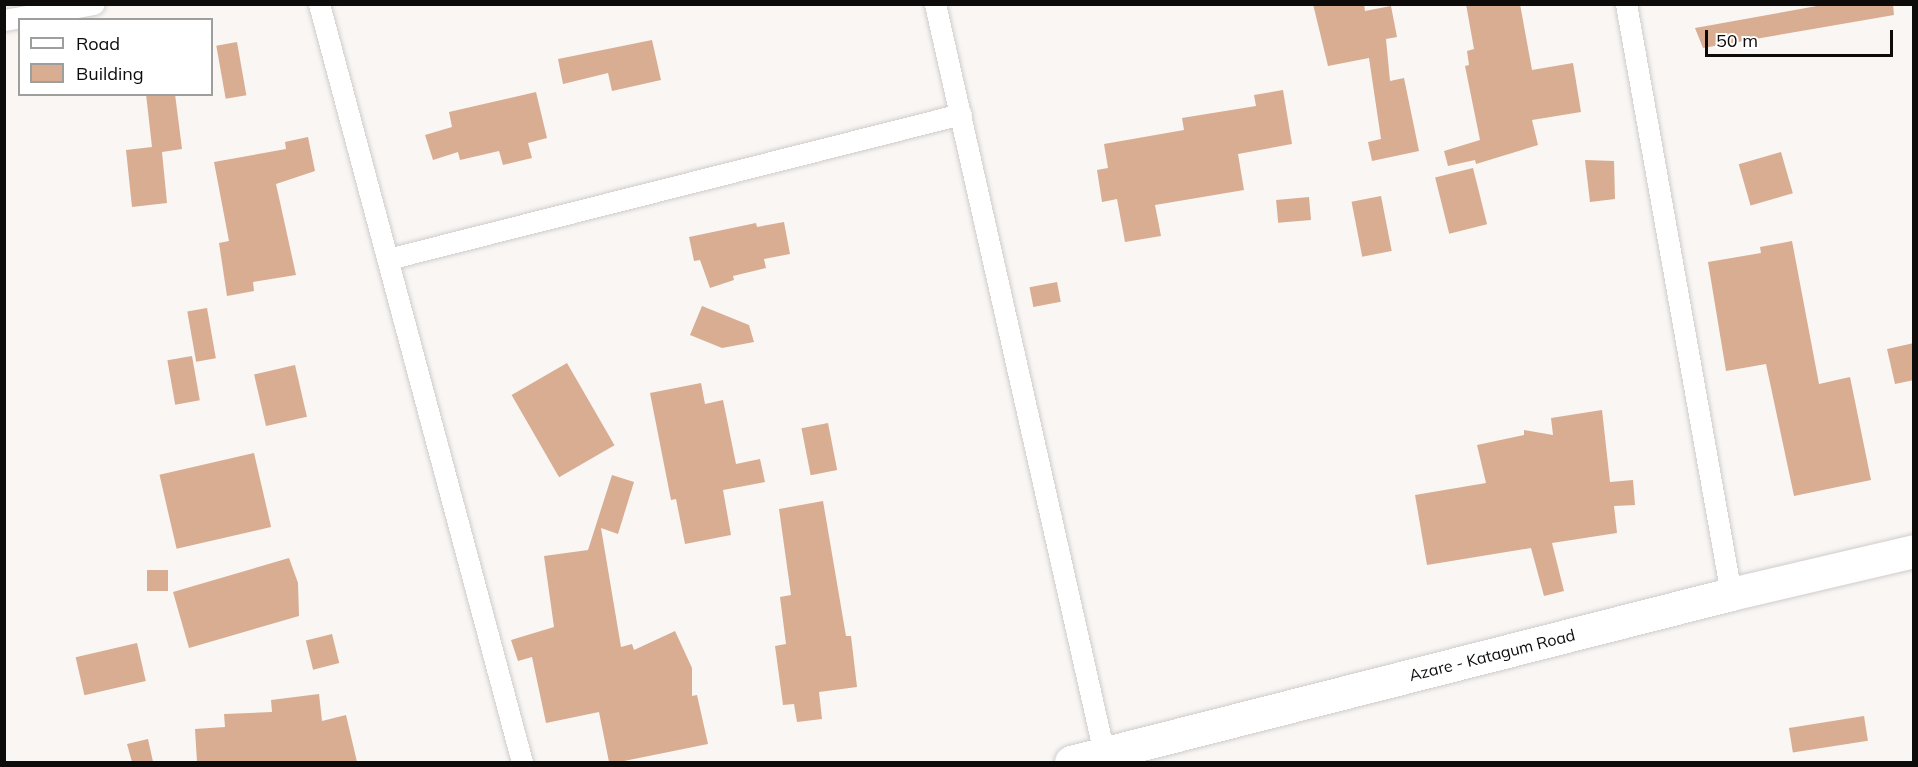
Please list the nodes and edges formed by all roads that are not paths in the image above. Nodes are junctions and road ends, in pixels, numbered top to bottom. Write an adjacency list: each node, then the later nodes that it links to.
1 (94, 4): 5 (street)
2 (320, 4): 7 (street)
3 (935, 4): 6 (street)
4 (1626, 4): 9 (street)
5 (4, 20)
6 (961, 114): 7 (street); 10 (street)
7 (388, 259): 11 (street)
8 (1914, 551): 9 (main road, Azare - Katagum Road)
9 (1731, 594): 10 (main road, Azare - Katagum Road)
10 (1106, 758): 12 (main road, Azare - Katagum Road)
11 (522, 762)
12 (1071, 762)

